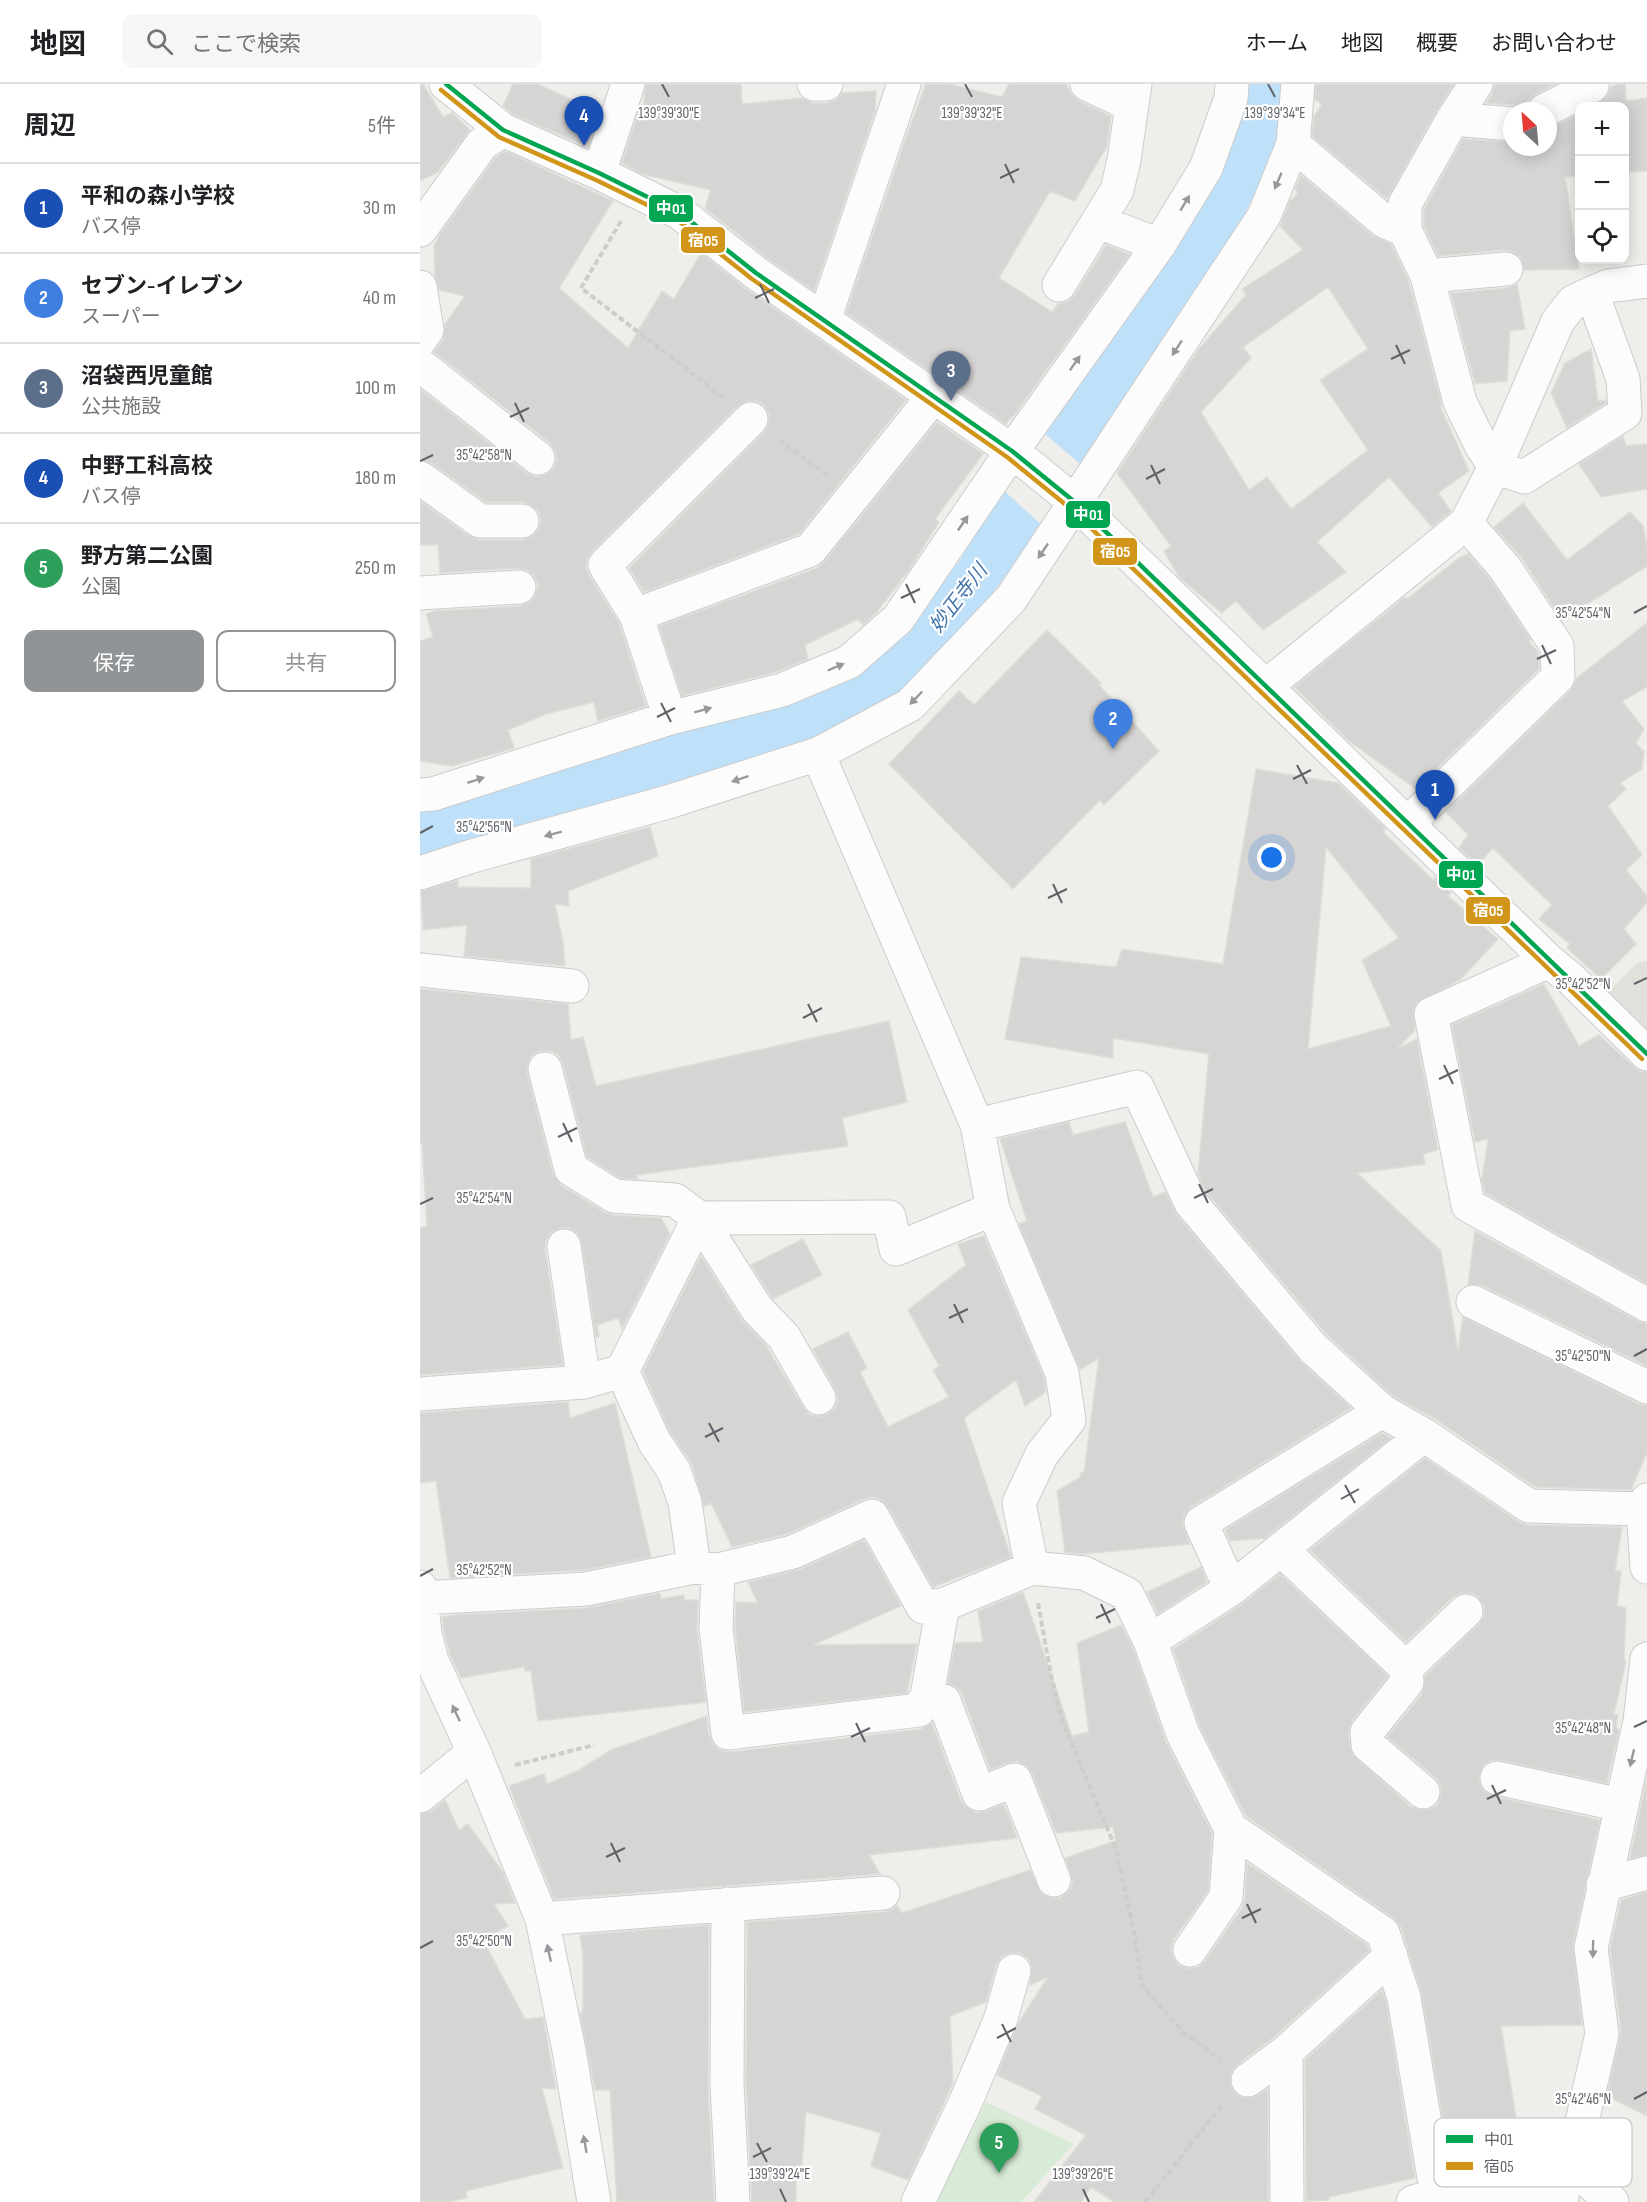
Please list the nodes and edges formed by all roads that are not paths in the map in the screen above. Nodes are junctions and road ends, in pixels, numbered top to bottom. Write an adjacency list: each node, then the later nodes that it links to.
1 (446, 84): 15 (street)
2 (628, 84): 17 (street)
3 (814, 84): 4 (street)
4 (826, 84)
5 (904, 84): 28 (street)
6 (1087, 84): 11 (street)
7 (1232, 84): 21 (street, one-way to 7)
8 (1298, 84): 16 (street)
9 (1476, 84): 13 (street)
10 (1592, 86): 12 (street)
11 (1133, 95): 18 (street)
12 (1557, 104)
13 (1453, 119): 14 (street); 20 (street)
14 (1503, 123)
15 (503, 130): 17 (street); 19 (street)
16 (1293, 144): 20 (street); 37 (street, one-way to 37)
17 (599, 173): 28 (street)
18 (1099, 222): 21 (street); 25 (street)
19 (420, 230)
20 (1406, 230): 23 (street)
21 (1159, 244): 33 (street, one-way to 21)
22 (1506, 268): 23 (street)
23 (1427, 276): 35 (street)
24 (1647, 281): 27 (street)
25 (1059, 285)
26 (420, 287): 29 (street)
27 (1592, 293): 35 (street); 35 (street)
28 (824, 320): 31 (street)
29 (420, 340)
30 (420, 365): 34 (street)
31 (934, 396): 33 (street); 42 (street)
32 (750, 418): 42 (street)
33 (1017, 456): 37 (street); 44 (street, one-way to 33)
34 (537, 458)
35 (1495, 467): 39 (street)
36 (420, 478): 38 (street)
37 (1071, 499): 43 (street); 45 (street, one-way to 45)
38 (522, 521)
39 (1466, 523): 43 (street); 47 (street)
40 (519, 587): 41 (street)
41 (420, 592)
42 (636, 615): 44 (street)
43 (1265, 687): 47 (street)
44 (670, 718): 46 (street, one-way to 44)
45 (818, 754): 48 (street, one-way to 48); 54 (street)
46 (420, 795)
47 (1407, 824): 49 (street)
48 (420, 873)
49 (1549, 961): 52 (street); 59 (street)
50 (420, 970): 51 (street)
51 (572, 986)
52 (1647, 1054)
53 (545, 1069): 56 (street)
54 (977, 1125): 55 (street); 65 (street)
55 (993, 1209): 56 (street); 70 (street)
56 (699, 1218): 60 (street); 64 (street)
57 (564, 1246): 61 (street)
58 (1473, 1302): 62 (street)
59 (1647, 1305)
60 (622, 1371): 61 (street); 71 (street)
61 (584, 1382): 63 (street)
62 (1647, 1387)
63 (420, 1394)
64 (819, 1398)
65 (1382, 1411): 66 (street); 72 (street)
66 (1424, 1435): 67 (street); 68 (street)
67 (1645, 1505): 69 (street)
68 (1282, 1550): 72 (street); 79 (street)
69 (1647, 1552)
70 (1032, 1568): 74 (street); 77 (street)
71 (706, 1569): 73 (street); 74 (street); 80 (street)
72 (1231, 1589): 77 (street)
73 (421, 1592): 76 (street)
74 (943, 1605): 80 (street)
75 (1466, 1611): 79 (street)
76 (422, 1634): 81 (street, one-way to 76)
77 (1150, 1641): 86 (street)
78 (1647, 1659): 85 (street, one-way to 85)
79 (1406, 1668): 83 (street)
80 (927, 1696): 88 (street)
81 (478, 1762): 84 (street); 92 (street)
82 (1497, 1778): 85 (street)
83 (1423, 1792)
84 (420, 1796)
85 (1621, 1805): 89 (street)
86 (1231, 1829): 93 (street); 94 (street)
87 (1647, 1873): 89 (street)
88 (1054, 1880)
89 (1603, 1885): 98 (street, one-way to 98)
90 (882, 1893): 91 (street)
91 (728, 1904): 92 (street); 103 (street)
92 (542, 1919): 102 (street, one-way to 92)
93 (1190, 1950)
94 (1391, 1956): 96 (street); 100 (street)
95 (1014, 1971): 104 (street)
96 (1287, 2052): 97 (street); 105 (street)
97 (1248, 2080)
98 (1583, 2118)
99 (1595, 2187): 106 (street)
100 (1425, 2199): 101 (street)
101 (1561, 2200)
102 (594, 2202)
103 (733, 2202)
104 (918, 2202)
105 (1287, 2202)
106 (1612, 2202)

